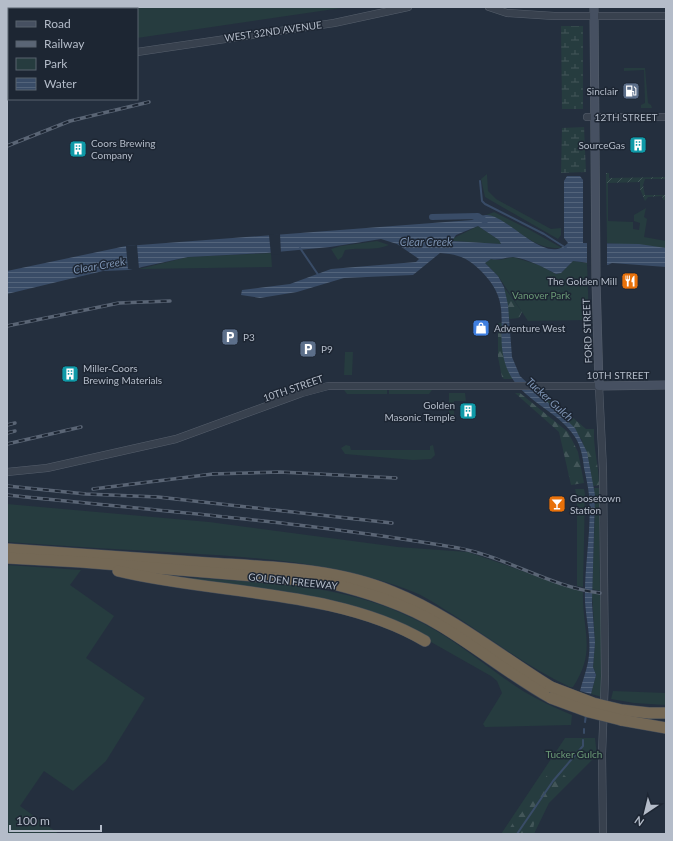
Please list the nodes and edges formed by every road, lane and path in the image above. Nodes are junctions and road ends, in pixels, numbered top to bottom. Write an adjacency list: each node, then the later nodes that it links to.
1 (408, 7): 6 (street, WEST 32ND AVENUE)
2 (489, 7): 5 (street)
3 (594, 7): 5 (main road, FORD STREET)
4 (666, 16): 5 (street)
5 (594, 17): 7 (main road, FORD STREET)
6 (138, 52)
7 (591, 117): 8 (street, 12TH STREET); 10 (main road, FORD STREET)
8 (666, 117)
9 (666, 385): 10 (main road, 10TH STREET)
10 (599, 386): 11 (street, 10TH STREET); 20 (street, FORD STREET)
11 (7, 472)
12 (7, 549): 16 (highway, GOLDEN FREEWAY)
13 (7, 558): 14 (highway, GOLDEN FREEWAY)
14 (81, 562): 15 (highway); 16 (highway, GOLDEN FREEWAY)
15 (425, 641)
16 (551, 692): 17 (highway, GOLDEN FREEWAY, bridge)
17 (621, 714): 18 (highway, GOLDEN FREEWAY); 19 (highway)
18 (665, 716)
19 (666, 728)
20 (603, 834)

